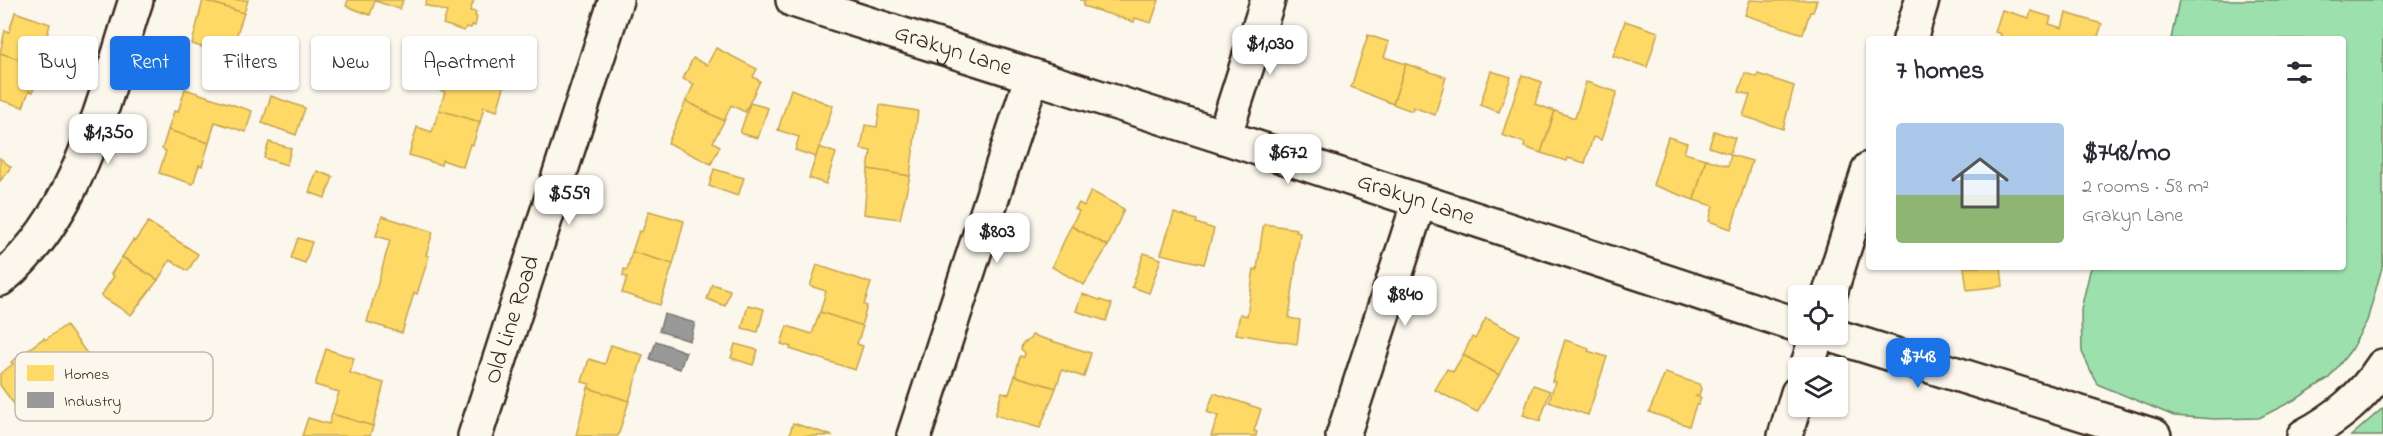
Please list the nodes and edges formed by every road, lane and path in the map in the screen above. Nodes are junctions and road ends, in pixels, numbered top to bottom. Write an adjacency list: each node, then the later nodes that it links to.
1 (136, 0): 11 (street)
2 (616, 0): 17 (street, Old Line Road)
3 (793, 0): 7 (street, Grakyn Lane)
4 (1268, 0): 8 (street)
5 (1922, 0): 6 (street)
6 (1911, 36)
7 (1032, 76): 8 (street, Grakyn Lane); 18 (street)
8 (1224, 137): 10 (street, Grakyn Lane)
9 (1866, 179): 12 (street)
10 (1419, 202): 13 (street, Grakyn Lane); 19 (street)
11 (0, 279)
12 (1832, 285)
13 (1788, 322)
14 (1848, 340): 21 (street)
15 (2383, 366): 22 (street)
16 (1791, 417): 20 (street)
17 (475, 436)
18 (914, 436)
19 (1343, 436)
20 (1785, 436)
21 (2154, 436)
22 (2304, 436)

